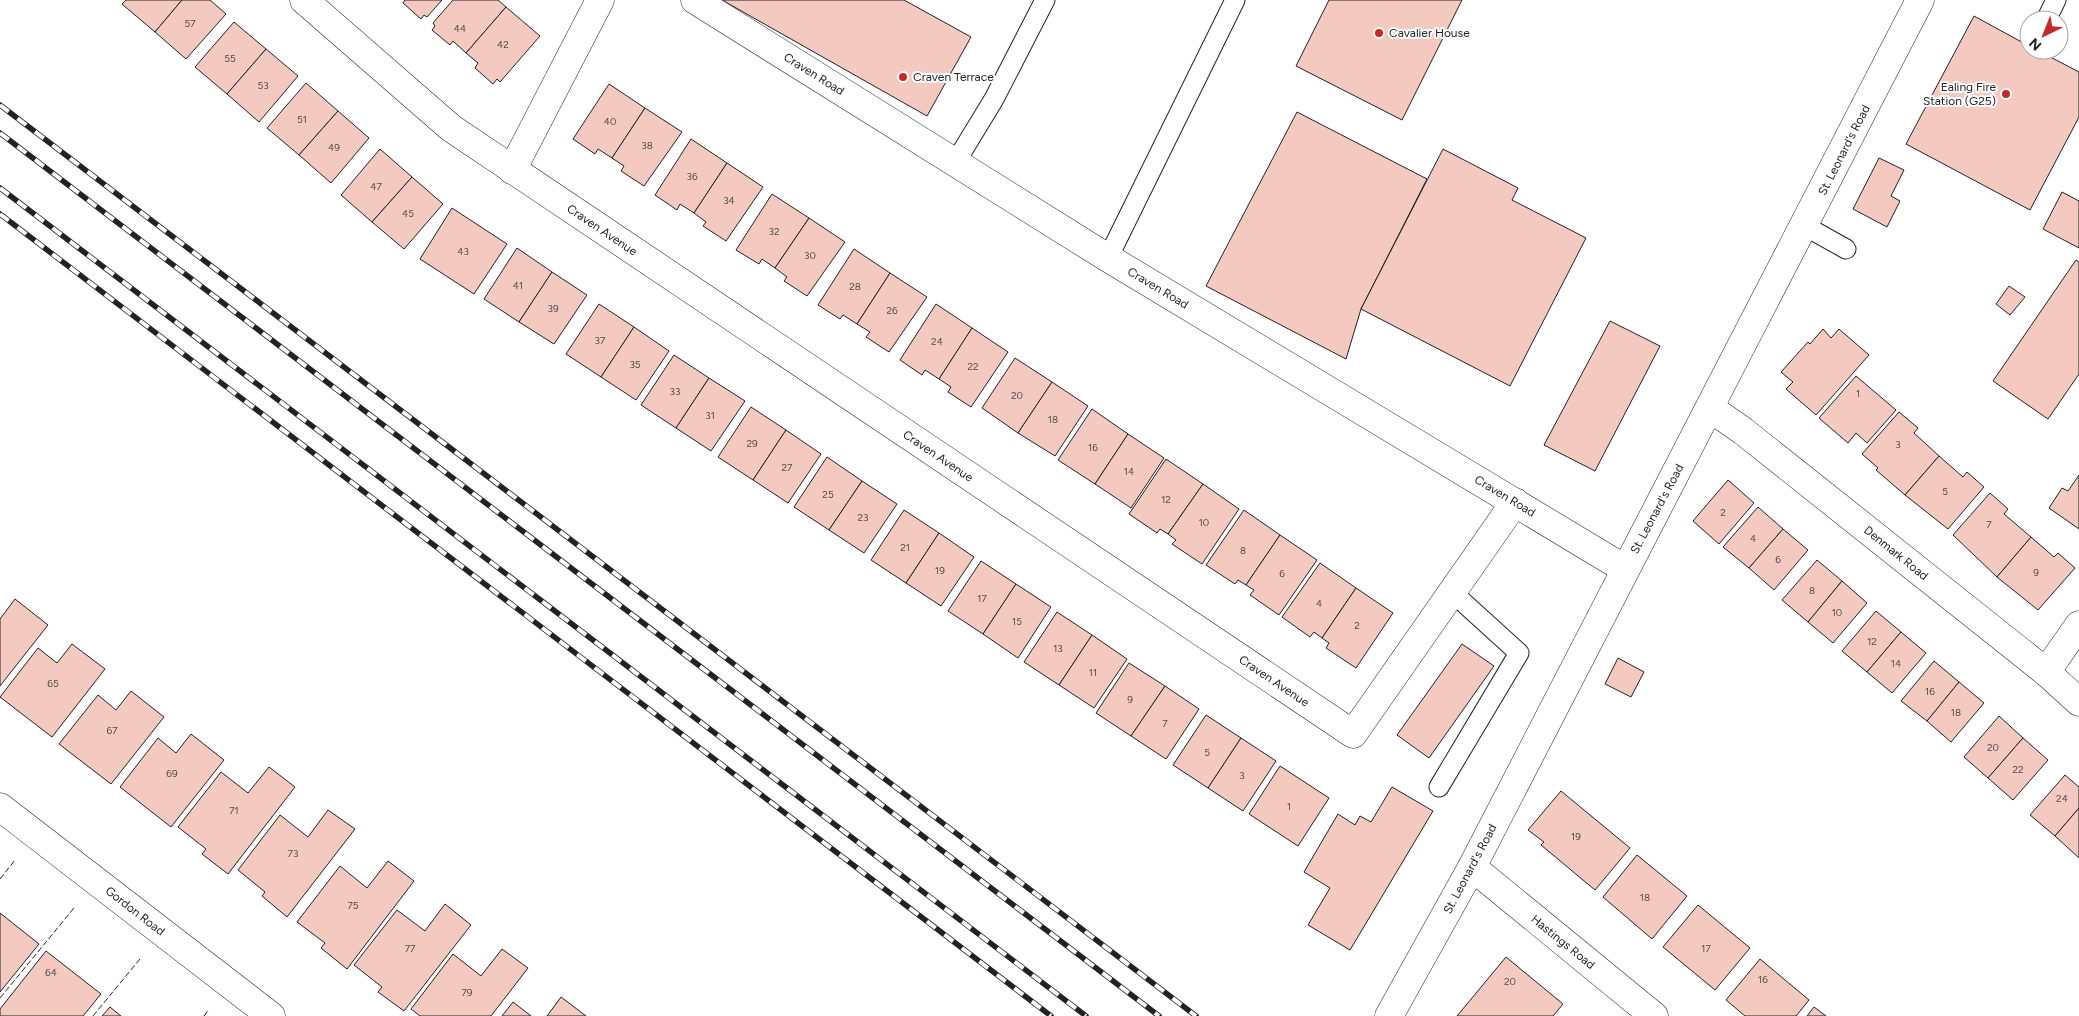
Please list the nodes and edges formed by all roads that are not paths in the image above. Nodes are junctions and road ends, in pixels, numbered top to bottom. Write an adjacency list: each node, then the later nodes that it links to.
1 (304, 0): 8 (street, Craven Avenue)
2 (600, 0): 8 (street)
3 (695, 0): 7 (street, Craven Road)
4 (1046, 0): 7 (lane)
5 (1234, 0): 11 (lane)
6 (1920, 0): 9 (street, St. Leonard's Road)
7 (955, 163): 11 (street, Craven Road)
8 (512, 170): 15 (street, Craven Avenue)
9 (1805, 226): 10 (lane); 12 (street, St. Leonard's Road)
10 (1846, 250)
11 (1108, 258): 13 (street, Craven Road)
12 (1710, 408): 14 (street, St. Leonard's Road); 17 (street, Denmark Road)
13 (1514, 502): 14 (street, Craven Road); 15 (street, Craven Avenue)
14 (1625, 569): 21 (street, St. Leonard's Road)
15 (1453, 592): 19 (lane)
16 (2079, 625): 17 (street)
17 (2046, 672): 18 (street, Denmark Road)
18 (2079, 702)
19 (1440, 788)
20 (0, 806): 22 (street, Gordon Road)
21 (1472, 867): 23 (street, St. Leonard's Road); 24 (street, Hastings Road)
22 (271, 1016)
23 (1389, 1016)
24 (1654, 1016)

